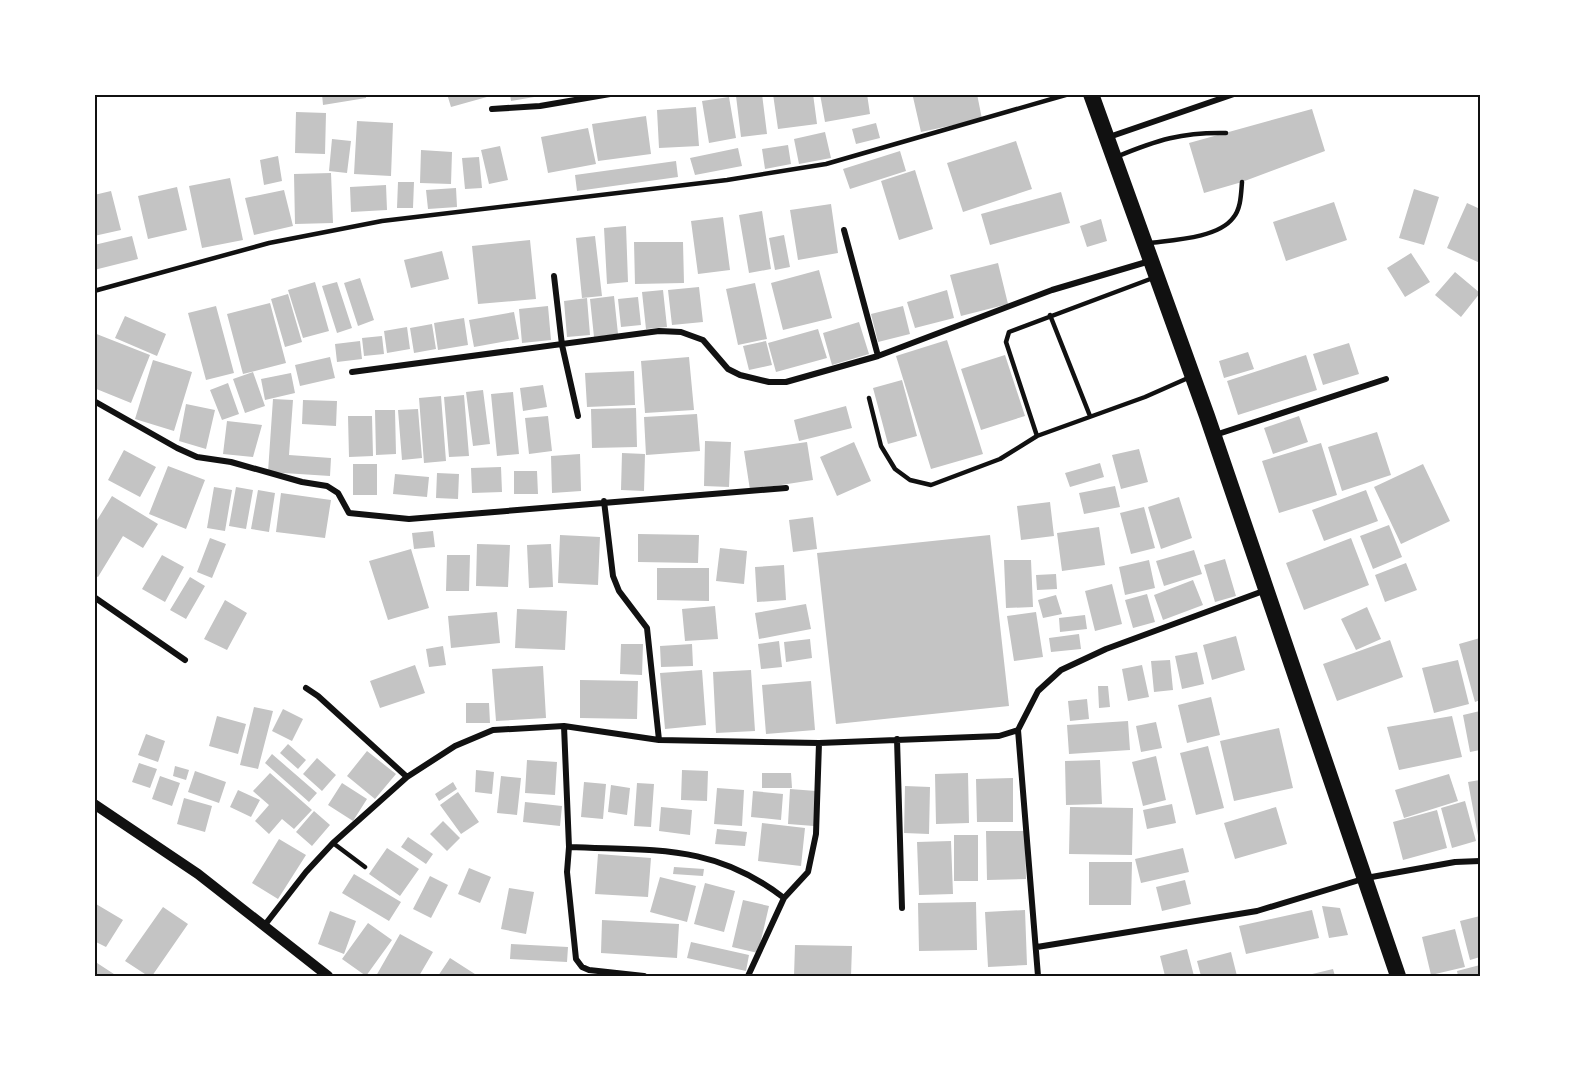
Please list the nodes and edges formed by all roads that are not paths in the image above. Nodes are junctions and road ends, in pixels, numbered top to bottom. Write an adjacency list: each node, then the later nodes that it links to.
1 (610, 94): 5 (street)
2 (1070, 94): 14 (lane)
3 (1091, 94): 7 (highway)
4 (1234, 94): 7 (street)
5 (492, 109)
6 (1226, 133): 8 (lane)
7 (1106, 138): 8 (highway)
8 (1114, 158): 11 (highway)
9 (1242, 182): 11 (lane)
10 (844, 230): 17 (street)
11 (1144, 244): 12 (highway)
12 (1153, 269): 15 (lane); 17 (street); 19 (highway)
13 (554, 276): 16 (street)
14 (94, 291)
15 (1050, 315): 24 (lane); 25 (lane)
16 (562, 345): 17 (street); 18 (street); 23 (street)
17 (878, 357)
18 (352, 372)
19 (1192, 376): 24 (lane); 26 (highway)
20 (1386, 379): 26 (street)
21 (869, 398): 25 (lane)
22 (94, 401): 28 (street)
23 (578, 416)
24 (1090, 416): 25 (lane)
25 (1037, 436)
26 (1214, 436): 29 (highway)
27 (786, 488): 28 (street)
28 (604, 501): 36 (street)
29 (1267, 590): 34 (street); 44 (highway)
30 (94, 597): 31 (street)
31 (185, 660)
32 (306, 688): 38 (street)
33 (564, 726): 36 (street); 38 (street); 41 (street)
34 (1018, 730): 35 (street); 48 (street)
35 (897, 739): 37 (street); 46 (street)
36 (659, 740): 37 (street)
37 (819, 743): 45 (street)
38 (407, 777): 40 (street)
39 (94, 804): 47 (street)
40 (333, 843): 43 (lane); 47 (street)
41 (569, 847): 45 (street); 50 (street)
42 (1480, 861): 44 (street)
43 (365, 867)
44 (1366, 878): 48 (street); 53 (highway)
45 (784, 898): 51 (street)
46 (902, 908)
47 (264, 926): 49 (street)
48 (1037, 946): 52 (street)
49 (328, 976)
50 (644, 976)
51 (748, 976)
52 (1038, 976)
53 (1398, 976)

